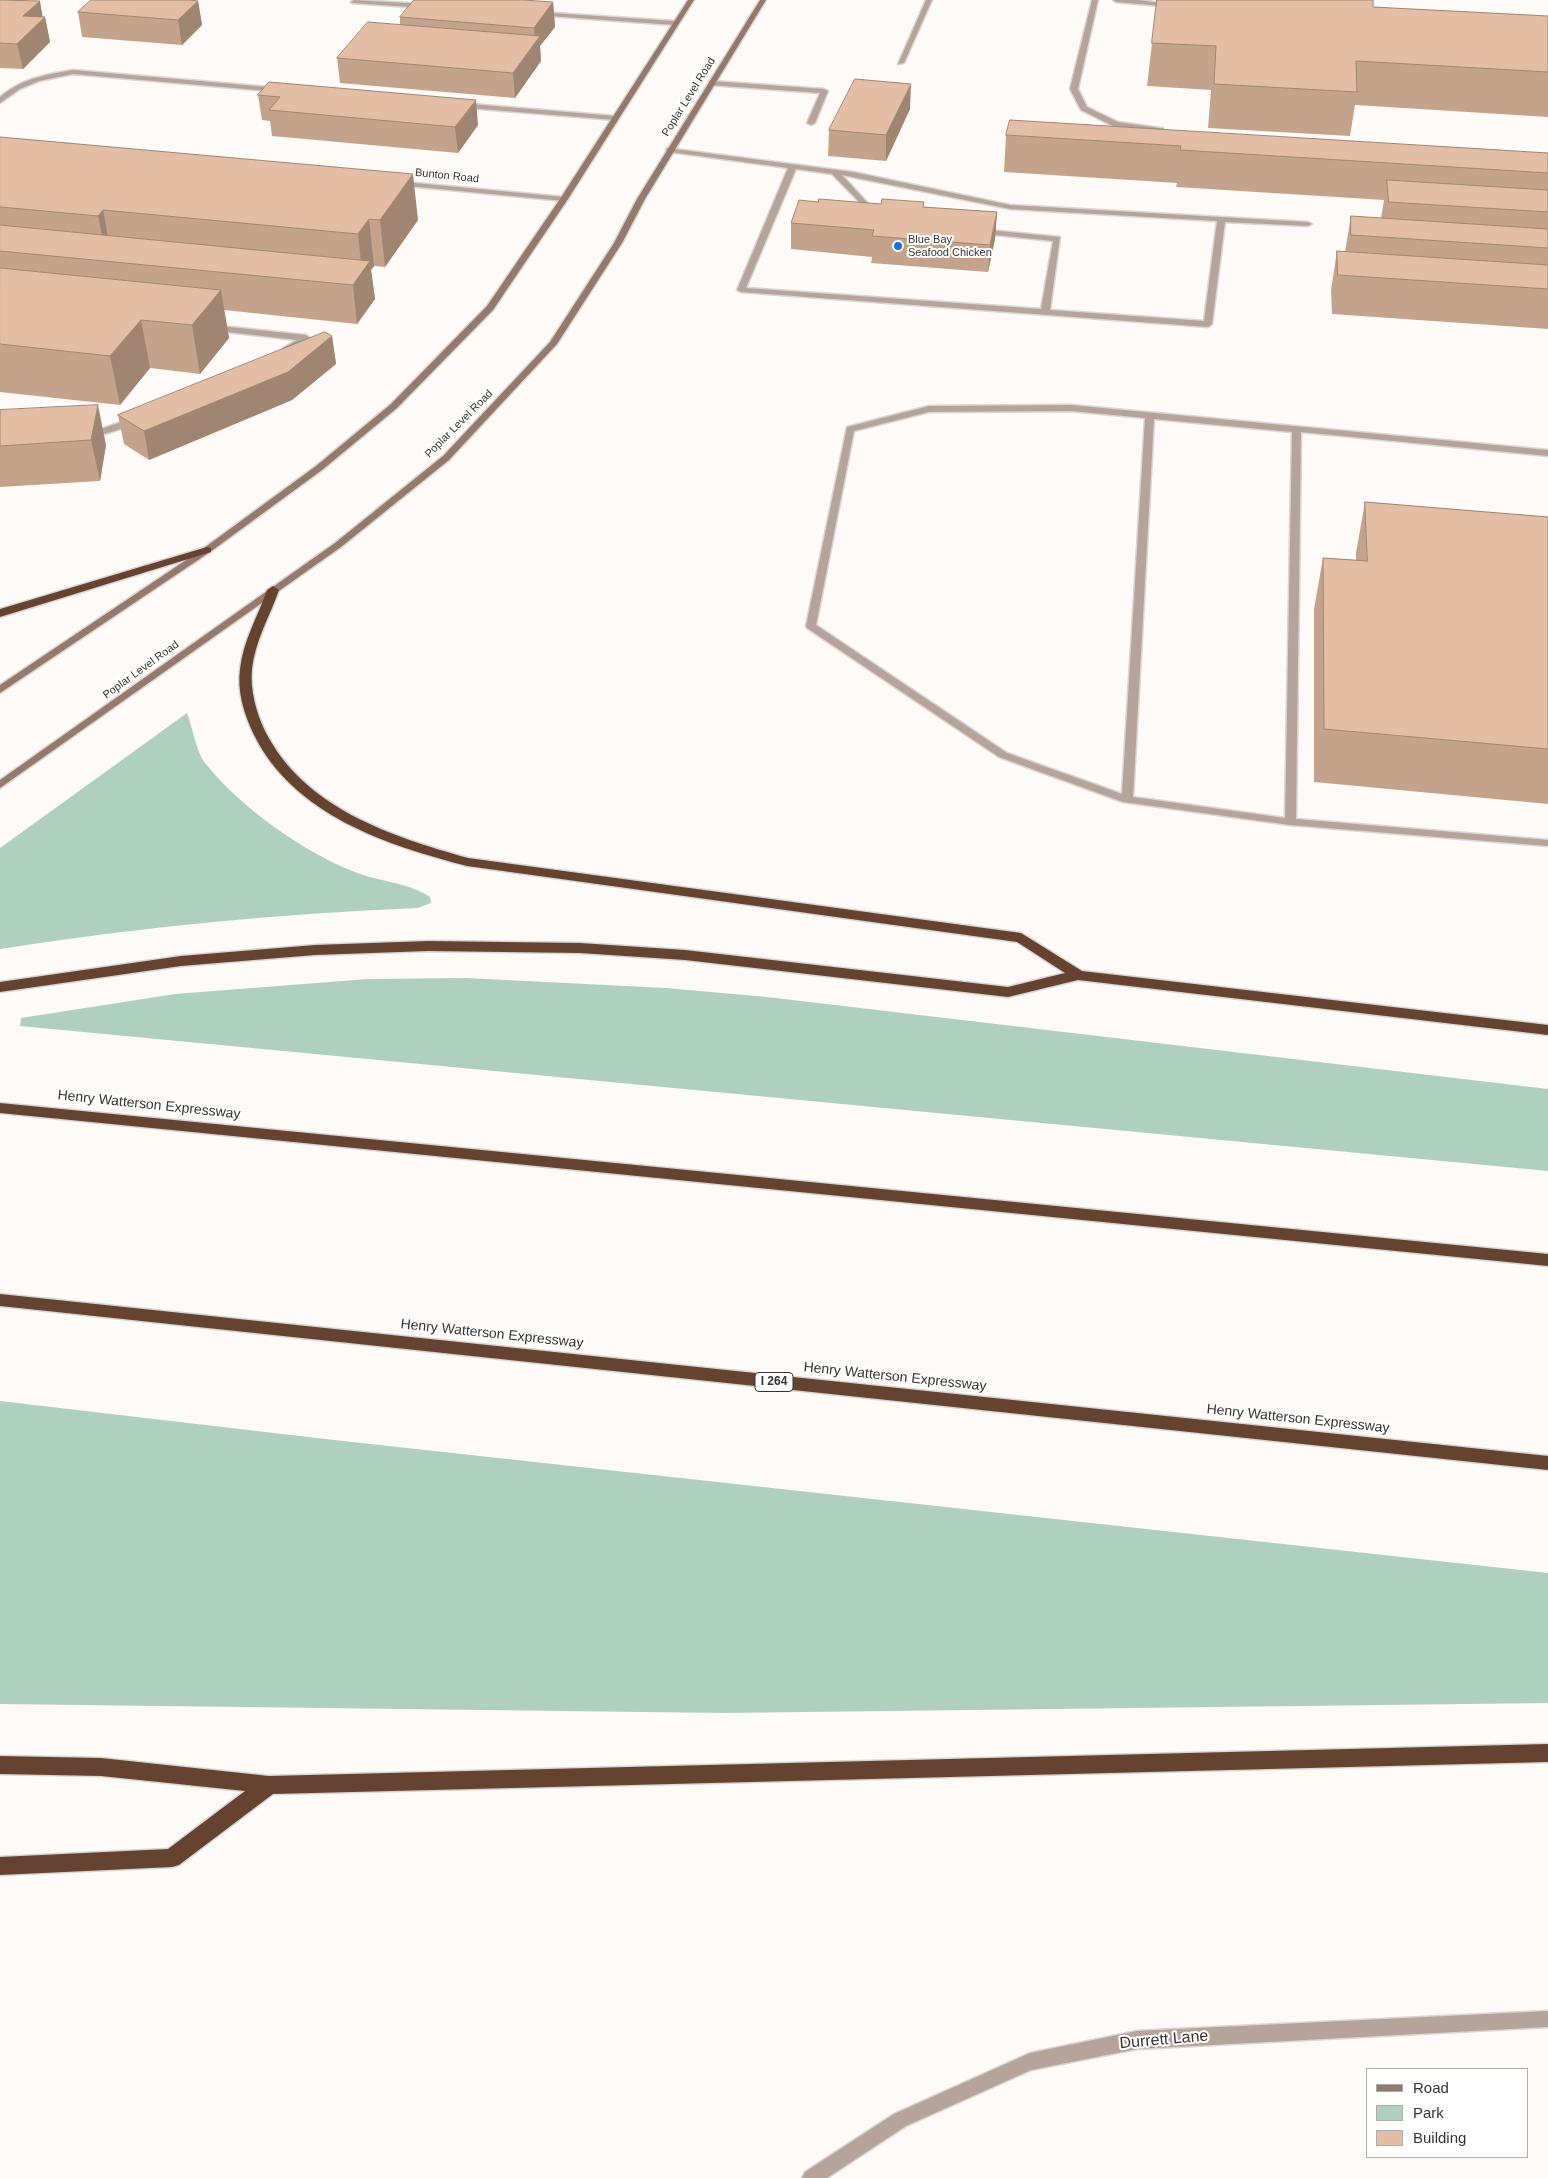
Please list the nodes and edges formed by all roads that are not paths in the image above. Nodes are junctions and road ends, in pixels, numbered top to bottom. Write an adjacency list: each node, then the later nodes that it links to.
1 (690, 0): 10 (main road)
2 (763, 0): 12 (main road, Poplar Level Road)
3 (929, 0): 11 (street)
4 (1095, 0): 18 (street)
5 (1116, 0): 7 (street)
6 (354, 2): 8 (street)
7 (1182, 6)
8 (432, 7)
9 (529, 13): 10 (street)
10 (674, 23): 16 (main road)
11 (900, 63)
12 (712, 83): 17 (street); 19 (main road, Poplar Level Road)
13 (290, 91): 14 (street)
14 (0, 100)
15 (447, 104): 16 (street)
16 (615, 118): 23 (main road)
17 (811, 123)
18 (1173, 132)
19 (670, 150): 20 (street); 39 (main road, Poplar Level Road)
20 (794, 166): 21 (street); 28 (street)
21 (835, 172): 24 (street); 25 (street)
22 (387, 182): 23 (street, Bunton Road)
23 (564, 199): 38 (main road)
24 (877, 218)
25 (1221, 219): 26 (street); 28 (street)
26 (1308, 224)
27 (970, 230): 28 (street)
28 (1045, 312)
29 (197, 327): 30 (street)
30 (280, 353)
31 (1150, 415): 35 (street); 43 (street); 43 (street)
32 (146, 416): 34 (street)
33 (89, 423): 34 (street)
34 (118, 426): 36 (street)
35 (1297, 429): 37 (street); 44 (street)
36 (76, 434)
37 (1548, 453)
38 (207, 550): 40 (highway); 41 (main road)
39 (273, 590): 42 (main road, Poplar Level Road); 46 (highway)
40 (0, 613)
41 (0, 690)
42 (0, 785)
43 (1127, 800): 44 (street)
44 (1290, 822): 45 (street)
45 (1548, 843)
46 (1078, 975): 47 (highway); 48 (highway)
47 (0, 987)
48 (1548, 1030)
49 (0, 1108): 50 (highway, Henry Watterson Expressway)
50 (1548, 1260)
51 (0, 1300): 52 (highway, Henry Watterson Expressway / I 264)
52 (1548, 1463)
53 (1548, 1753): 55 (highway)
54 (0, 1766): 55 (highway)
55 (269, 1785): 56 (highway)
56 (0, 1866)
57 (1548, 2019): 58 (street, Durrett Lane)
58 (811, 2178)

